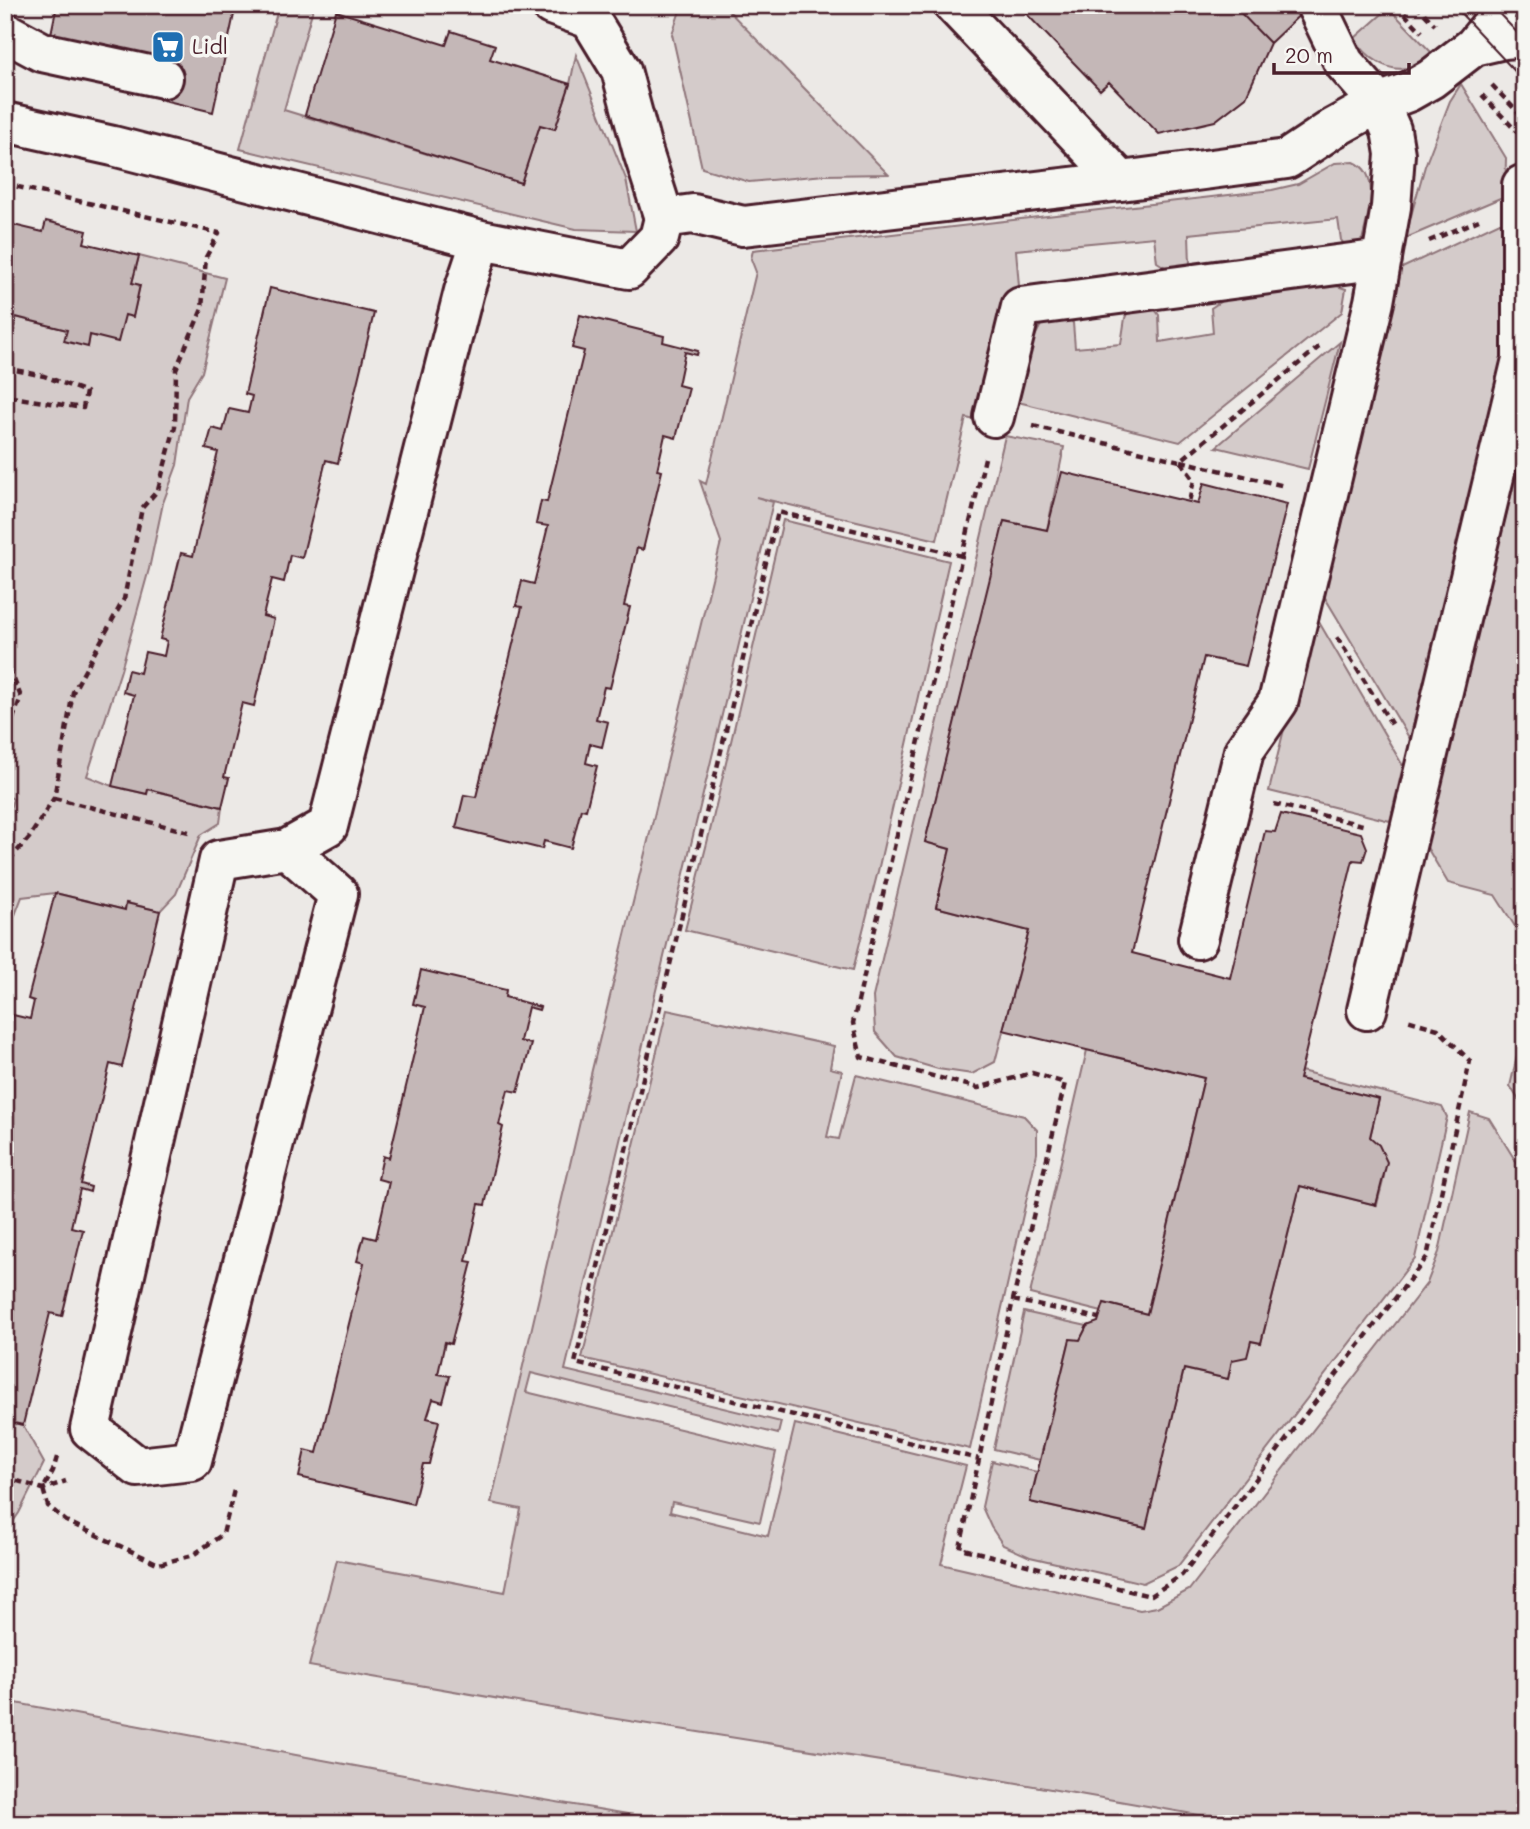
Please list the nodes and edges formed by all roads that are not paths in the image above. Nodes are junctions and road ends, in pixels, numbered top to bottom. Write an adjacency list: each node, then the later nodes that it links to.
1 (551, 5): 13 (street)
2 (954, 5): 11 (street)
3 (1316, 5): 9 (street)
4 (1499, 5): 7 (street)
5 (5, 32): 8 (street)
6 (1525, 37): 7 (street)
7 (1479, 62): 9 (street)
8 (163, 78)
9 (1378, 103): 11 (street); 15 (street)
10 (5, 122): 14 (street)
11 (1121, 181): 13 (street)
12 (1522, 185): 19 (street)
13 (664, 218): 14 (street)
14 (481, 240): 17 (street)
15 (1382, 259): 16 (street); 18 (street)
16 (994, 417)
17 (287, 849): 17 (street)
18 (1198, 939)
19 (1367, 1010)

